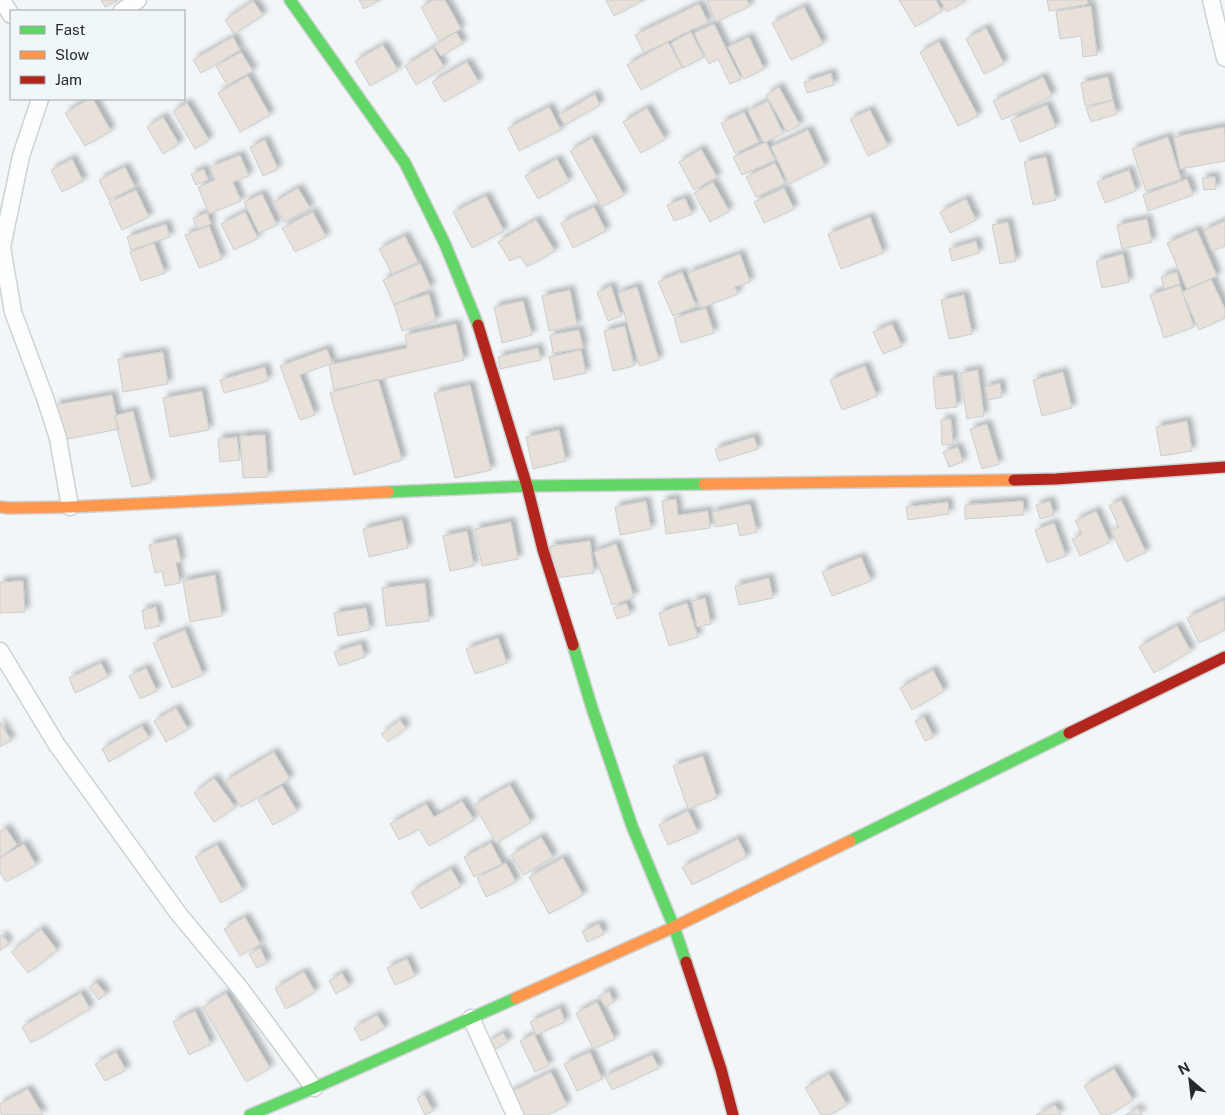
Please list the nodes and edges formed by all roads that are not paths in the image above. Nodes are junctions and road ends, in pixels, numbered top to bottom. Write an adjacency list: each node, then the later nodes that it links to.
1 (2, 0): 6 (street)
2 (138, 0): 5 (street)
3 (290, 0): 11 (street)
4 (1211, 0): 7 (street)
5 (123, 10)
6 (10, 13)
7 (1225, 58)
8 (40, 100): 9 (street)
9 (1, 247): 13 (street)
10 (1225, 466): 11 (street)
11 (527, 486): 13 (street); 16 (street)
12 (0, 507): 13 (street)
13 (70, 507)
14 (0, 651): 18 (street)
15 (1225, 657): 16 (street)
16 (674, 927): 17 (street); 21 (street)
17 (471, 1018): 18 (street); 20 (street)
18 (314, 1088): 19 (street)
19 (250, 1115)
20 (514, 1115)
21 (733, 1115)

